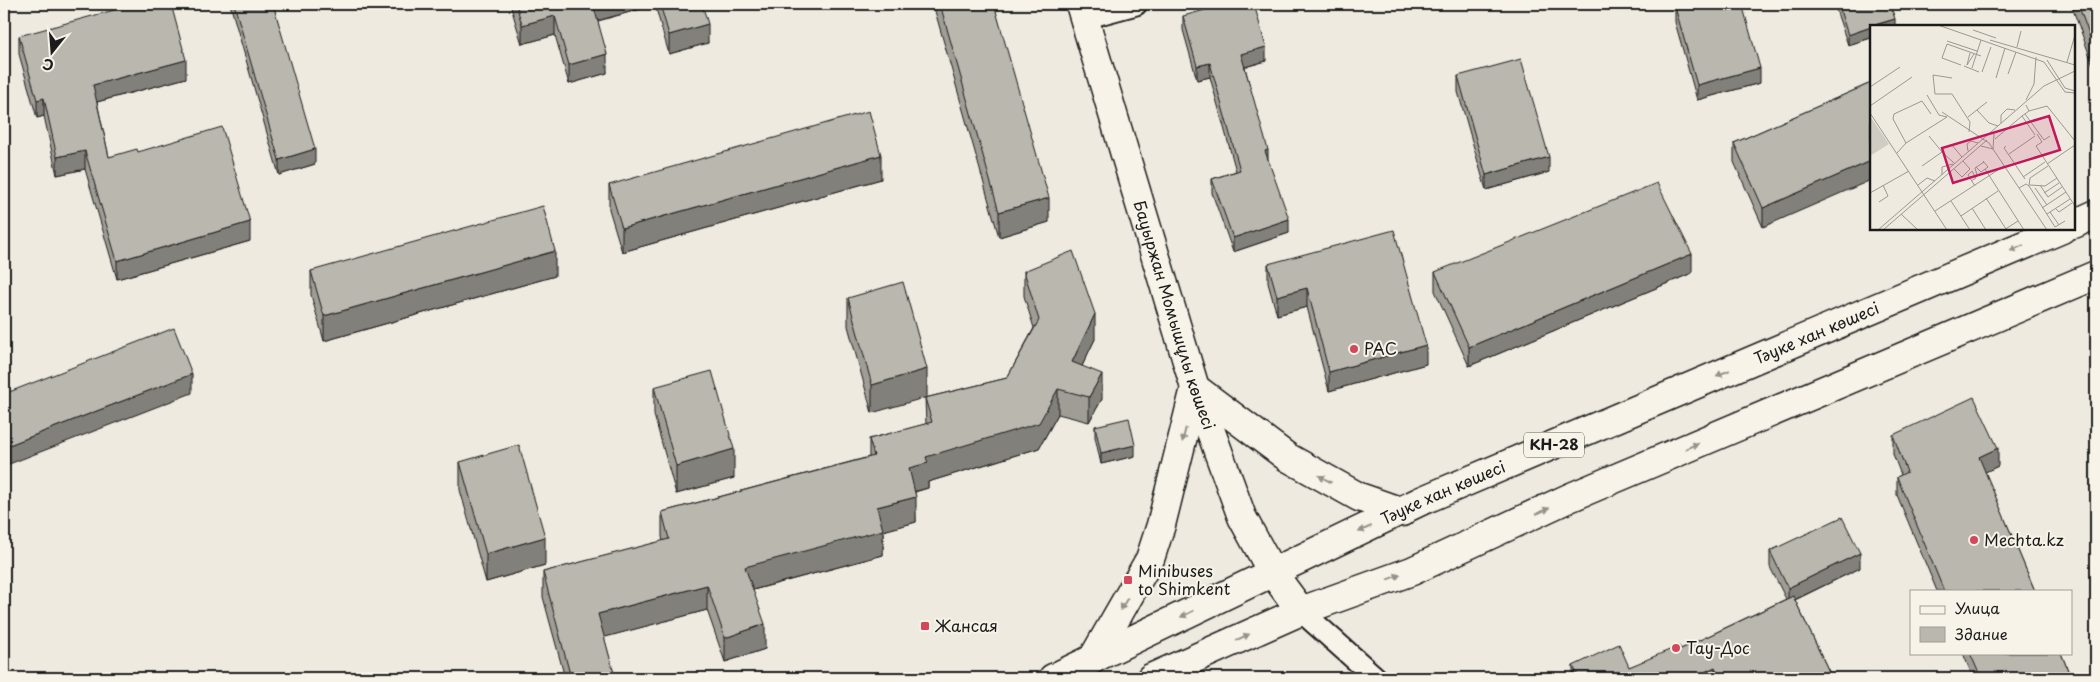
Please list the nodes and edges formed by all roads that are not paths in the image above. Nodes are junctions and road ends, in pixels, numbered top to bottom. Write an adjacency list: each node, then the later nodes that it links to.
1 (1136, 4): 2 (street)
2 (1082, 11): 7 (main road, Бауыржан Момышұлы көшесі)
3 (2096, 214): 4 (main road)
4 (2075, 224)
5 (2060, 230): 8 (main road, Тәуке хан көшесі / КН-28, one-way to 8)
6 (2096, 275): 10 (main road, one-way to 6)
7 (1195, 388): 8 (main road, one-way to 7); 9 (main road, Бауыржан Момышұлы көшесі); 11 (main road, one-way to 11)
8 (1402, 512): 9 (main road, Тәуке хан көшесі / КН-28, one-way to 9)
9 (1272, 572): 10 (main road, Бауыржан Момышұлы көшесі); 11 (main road, Тәуке хан көшесі / КН-28, one-way to 11)
10 (1300, 611): 13 (main road, one-way to 10); 14 (street)
11 (1092, 660): 12 (main road, Тәуке хан көшесі / КН-28)
12 (1053, 678)
13 (1151, 678)
14 (1376, 678)

